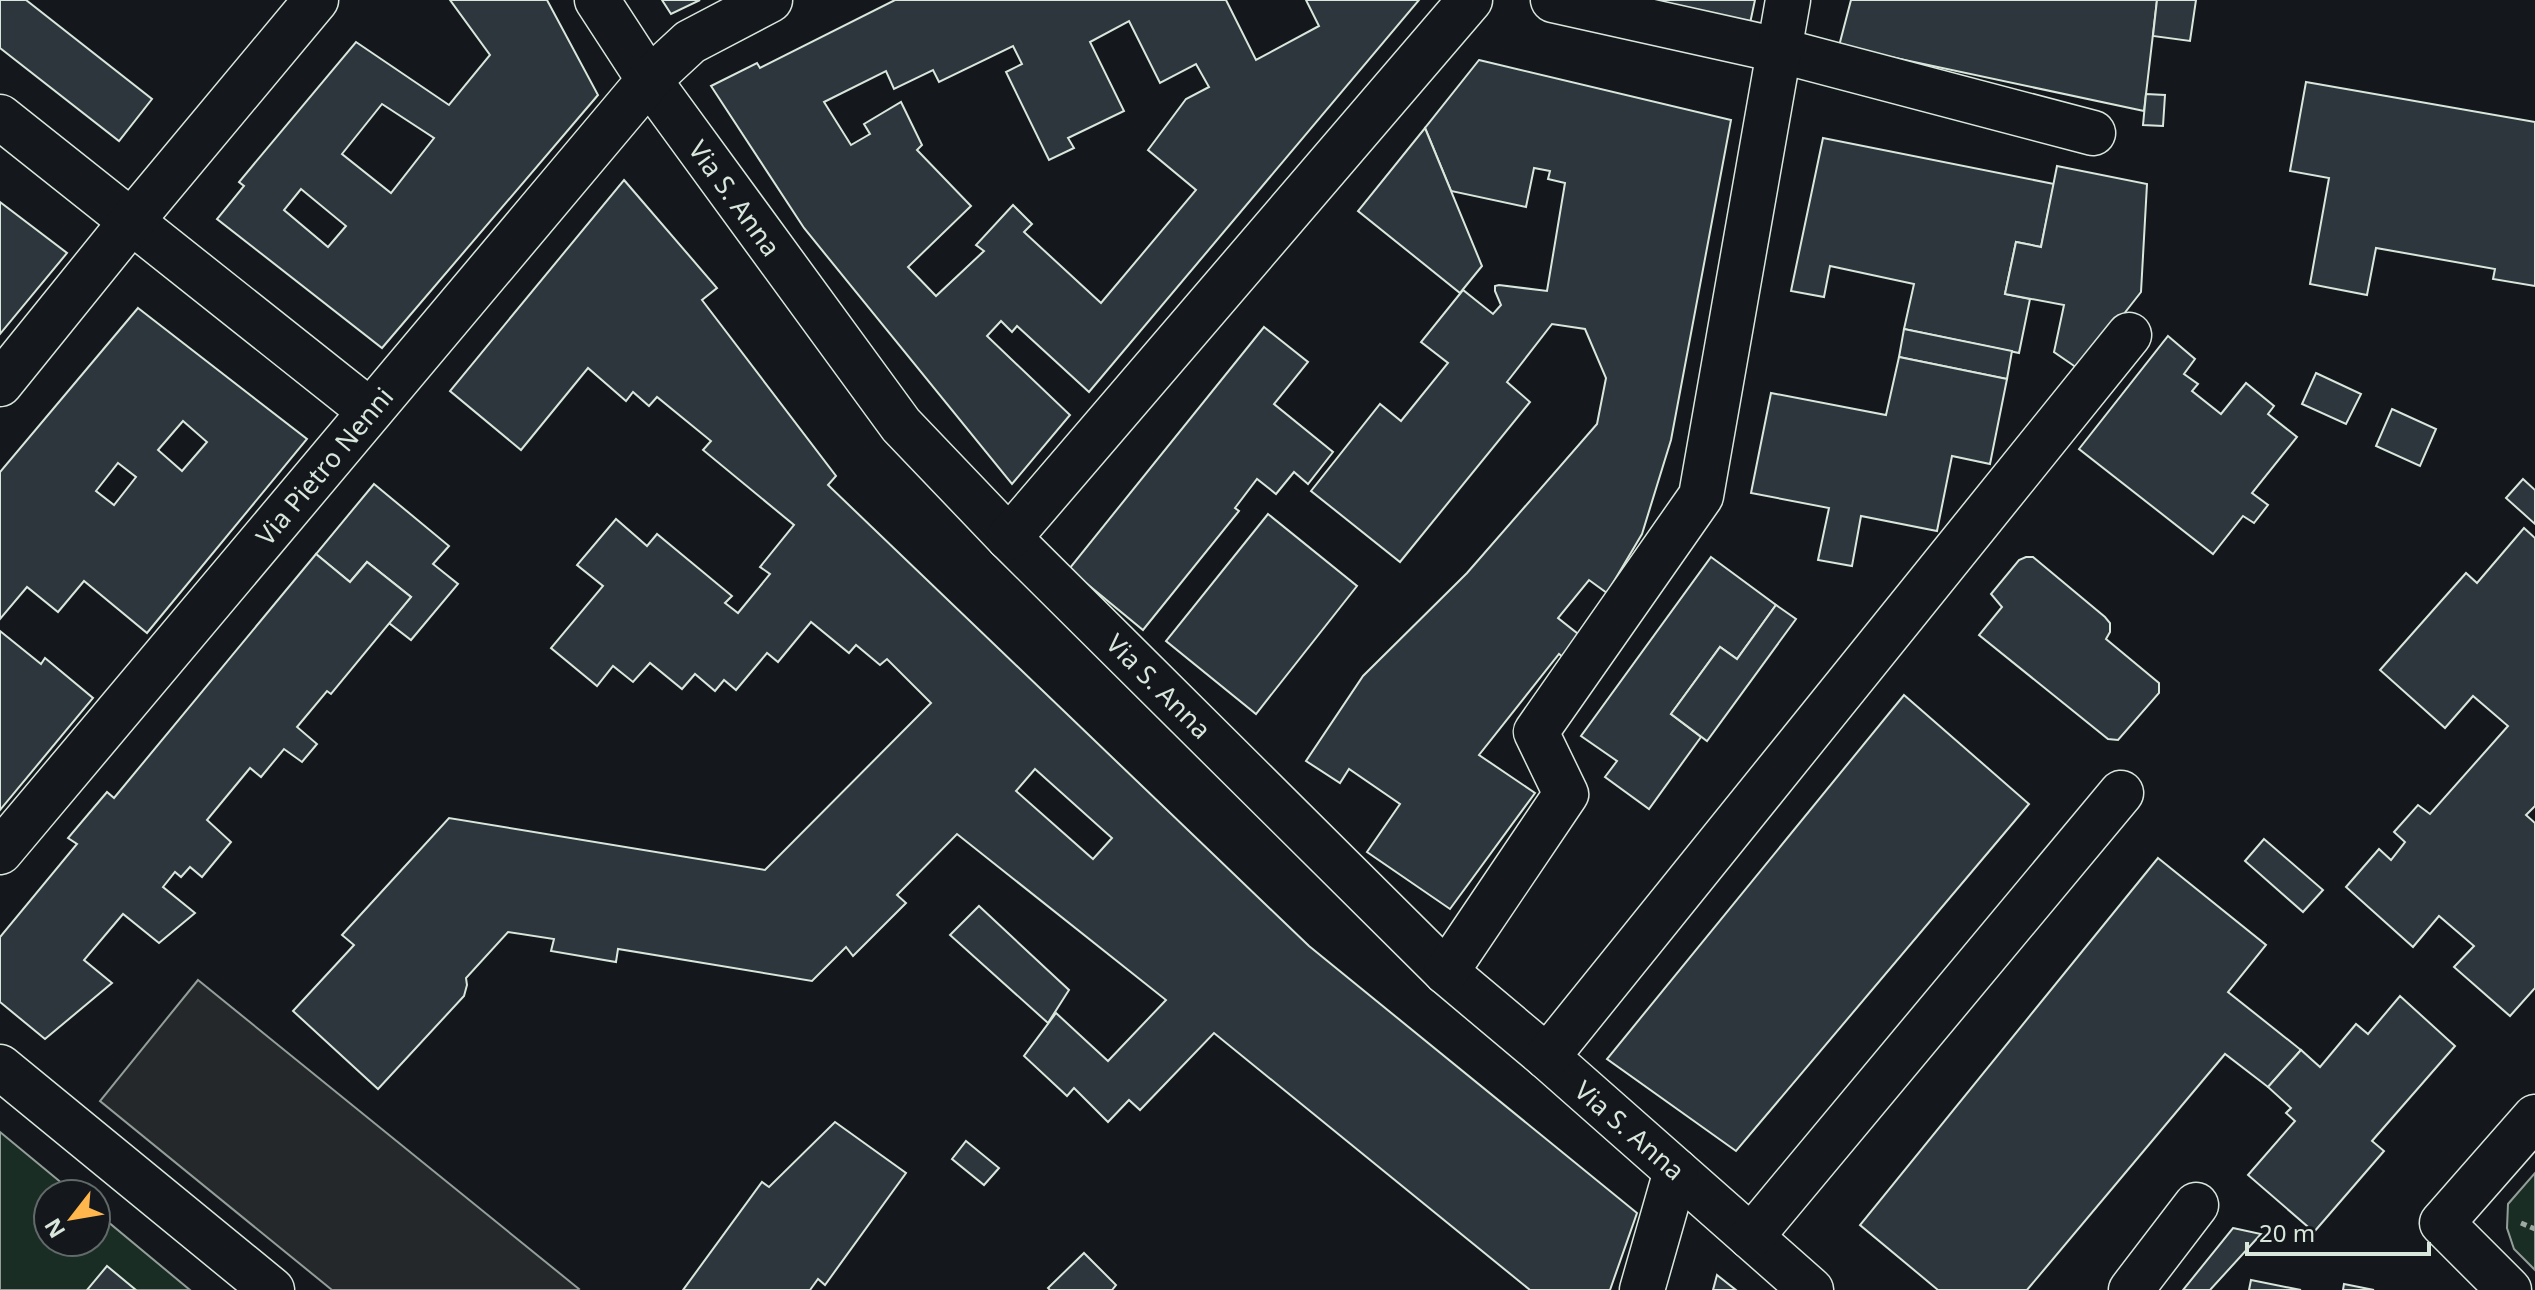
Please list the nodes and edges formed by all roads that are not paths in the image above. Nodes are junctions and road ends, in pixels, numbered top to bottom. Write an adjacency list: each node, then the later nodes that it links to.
1 (316, 0): 11 (street)
2 (597, 0): 8 (street, Via S. Anna)
3 (770, 0): 8 (street, Via Pietro Nenni)
4 (1470, 0): 15 (street)
5 (1553, 0): 7 (street)
6 (1788, 0): 7 (street)
7 (1778, 50): 10 (street); 18 (street)
8 (649, 80): 14 (street, Via Pietro Nenni); 15 (street, Via S. Anna)
9 (0, 117): 11 (street)
10 (2093, 133)
11 (130, 223): 13 (street); 14 (street)
12 (2129, 335): 19 (street)
13 (0, 384)
14 (370, 411): 17 (street, Via Pietro Nenni)
15 (1009, 538): 18 (street, Via S. Anna)
16 (2121, 793): 24 (street)
17 (0, 852)
18 (1446, 972): 19 (street, Via S. Anna)
19 (1547, 1057): 22 (street, Via S. Anna)
20 (0, 1067): 25 (street)
21 (2535, 1117): 29 (street)
22 (1676, 1171): 24 (street, Via S. Anna); 26 (street)
23 (2196, 1205): 28 (street)
24 (1751, 1237): 27 (street, Via S. Anna)
25 (272, 1290)
26 (1642, 1290)
27 (1811, 1290)
28 (2131, 1290)
29 (2509, 1290)

